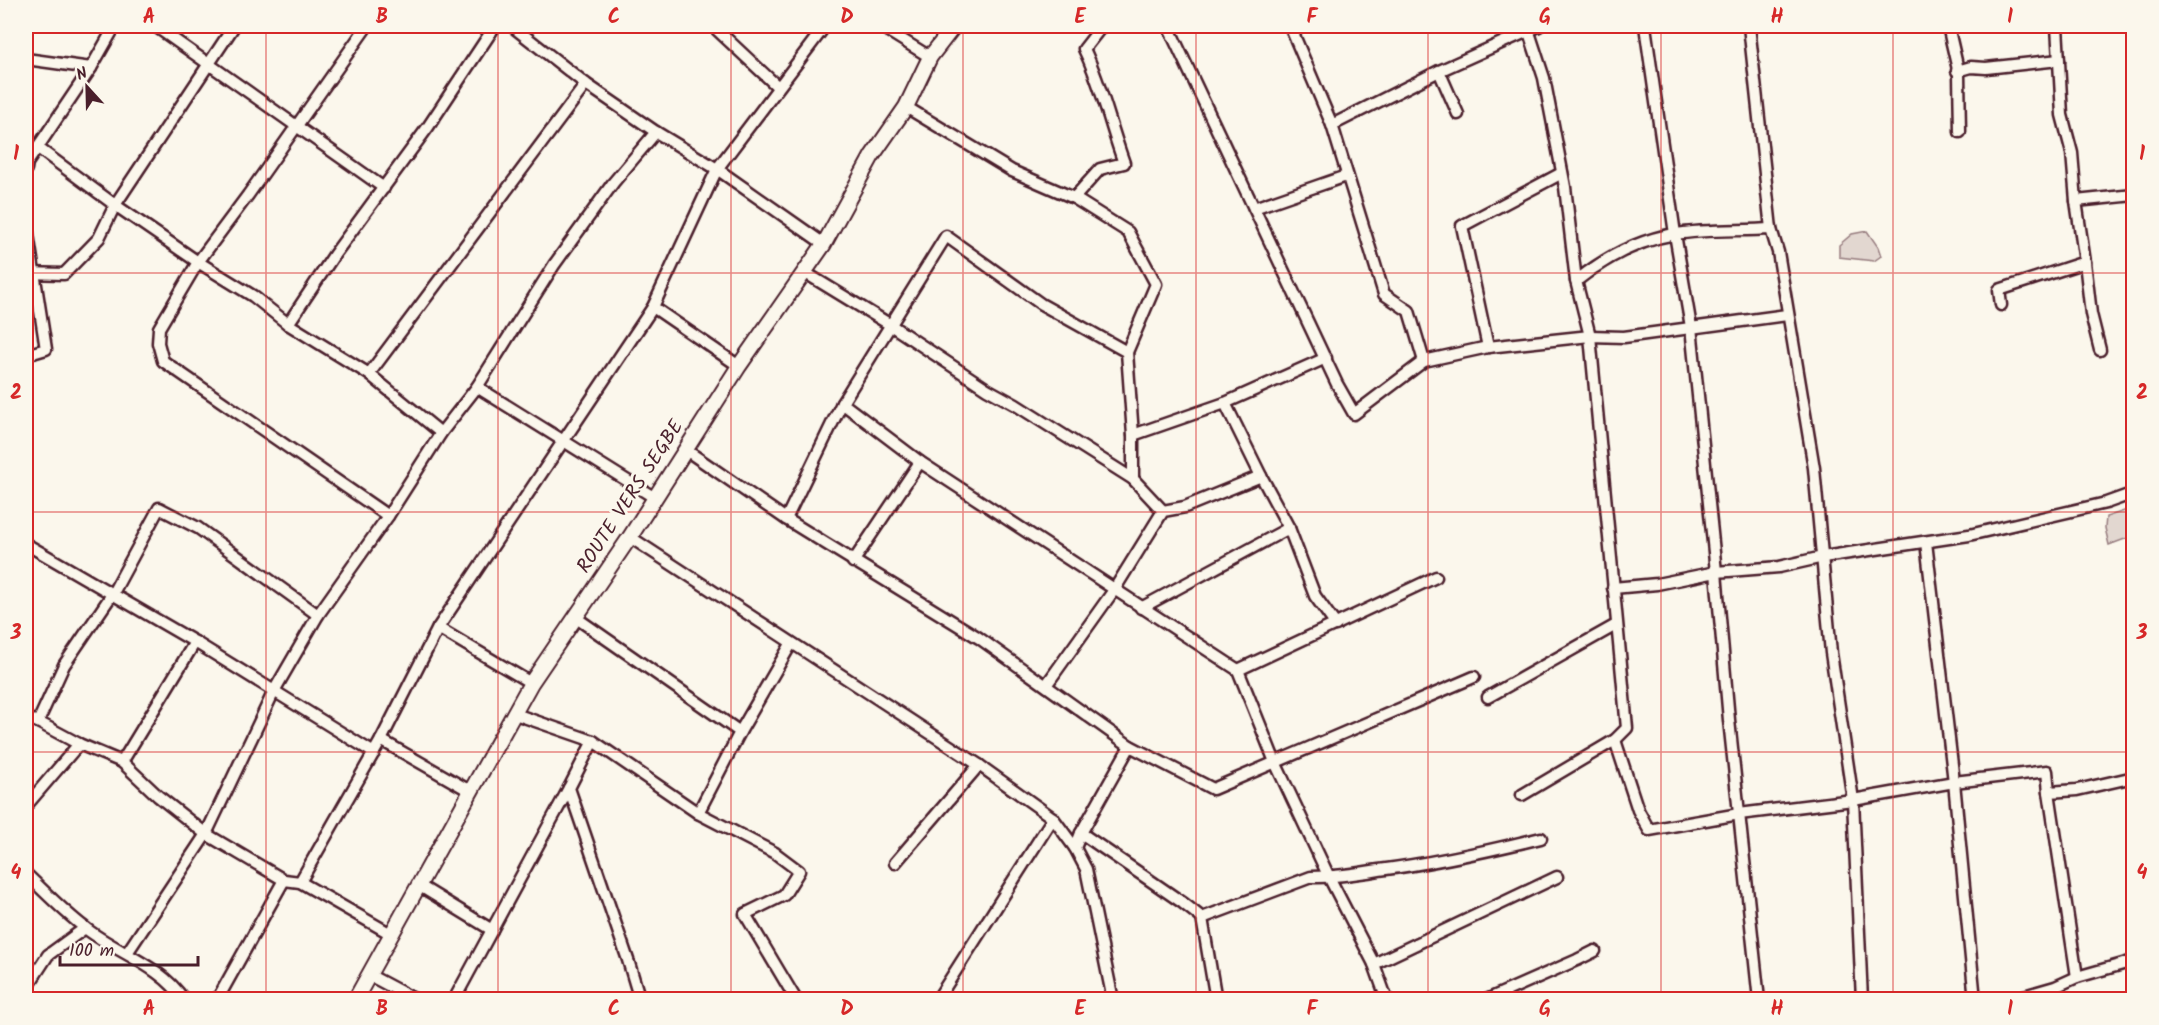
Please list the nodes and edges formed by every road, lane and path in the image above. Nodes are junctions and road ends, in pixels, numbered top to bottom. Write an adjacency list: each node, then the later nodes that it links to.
1 (115, 26): 23 (street)
2 (155, 26): 22 (street)
3 (234, 26): 22 (street)
4 (367, 26): 31 (street)
5 (495, 26): 39 (street)
6 (512, 26): 26 (street)
7 (713, 26): 27 (street)
8 (825, 26): 27 (street)
9 (880, 26): 19 (street)
10 (954, 26): 19 (main road, ROUTE VERS SEGBE)
11 (1102, 26): 41 (street)
12 (1168, 26): 44 (street)
13 (1290, 26): 30 (street)
14 (1646, 26): 47 (street)
15 (1749, 26): 46 (street)
16 (1948, 26): 25 (street)
17 (2057, 26): 21 (street)
18 (1532, 27): 24 (street); 37 (street)
19 (930, 57): 28 (main road, ROUTE VERS SEGBE)
20 (26, 58): 23 (street)
21 (2059, 60): 25 (street); 42 (street)
22 (209, 62): 31 (street); 43 (street)
23 (91, 68): 34 (street)
24 (1438, 71): 29 (street); 30 (street)
25 (1957, 71): 33 (street)
26 (586, 84): 32 (street); 68 (street)
27 (778, 87): 36 (street)
28 (906, 107): 41 (street); 48 (main road, ROUTE VERS SEGBE)
29 (1458, 114)
30 (1332, 125): 38 (street)
31 (296, 126): 39 (street); 49 (street)
32 (656, 132): 36 (street); 69 (street)
33 (1960, 132)
34 (38, 148): 35 (street); 43 (street)
35 (26, 165)
36 (717, 169): 48 (street); 55 (street)
37 (1562, 173): 53 (street); 61 (street)
38 (1346, 176): 44 (street); 66 (street)
39 (384, 188): 57 (street)
40 (2133, 195): 42 (street)
41 (1074, 198): 63 (street)
42 (2076, 201): 50 (street)
43 (115, 205): 49 (street); 52 (street)
44 (1254, 208): 65 (street)
45 (26, 221): 52 (street)
46 (1772, 229): 47 (street); 56 (street)
47 (1675, 234): 53 (street); 59 (street)
48 (824, 244): 51 (main road, ROUTE VERS SEGBE)
49 (198, 262): 57 (street); 82 (street)
50 (2085, 262): 54 (street); 62 (street)
51 (804, 272): 58 (street); 67 (main road, ROUTE VERS SEGBE)
52 (30, 273): 64 (street)
53 (1576, 281): 60 (street)
54 (2001, 304)
55 (653, 307): 67 (street); 74 (street)
56 (1787, 315): 59 (street); 88 (street)
57 (288, 324): 68 (street)
58 (889, 324): 63 (street); 70 (street); 78 (street)
59 (1691, 327): 60 (street); 90 (street)
60 (1590, 336): 61 (street); 92 (street)
61 (1488, 347): 66 (street)
62 (2100, 350)
63 (1127, 352): 73 (street)
64 (26, 355)
65 (1326, 358): 66 (street); 71 (street)
66 (1424, 361)
67 (739, 366): 75 (main road, ROUTE VERS SEGBE)
68 (369, 374): 72 (street)
69 (477, 387): 72 (street); 74 (street)
70 (842, 403): 76 (street); 83 (street)
71 (1226, 403): 73 (street); 77 (street)
72 (441, 433): 82 (street)
73 (1133, 435): 78 (street)
74 (563, 441): 80 (street); 100 (street)
75 (686, 450): 80 (main road, ROUTE VERS SEGBE); 83 (street)
76 (920, 462): 89 (street); 93 (street)
77 (1261, 476): 81 (street); 84 (street)
78 (1133, 479): 81 (street)
79 (2133, 493): 86 (street)
80 (655, 498): 85 (main road, ROUTE VERS SEGBE)
81 (1162, 511): 93 (street)
82 (388, 516): 96 (street)
83 (786, 519): 89 (street)
84 (1289, 528): 95 (street); 98 (street)
85 (630, 537): 97 (main road, ROUTE VERS SEGBE); 102 (street)
86 (1926, 542): 88 (street); 123 (street)
87 (26, 544): 94 (street)
88 (1823, 556): 90 (street); 128 (street)
89 (853, 562): 106 (street)
90 (1716, 572): 92 (street); 131 (street)
91 (1436, 577): 98 (street)
92 (1613, 588): 99 (street)
93 (1114, 590): 95 (street); 106 (street)
94 (112, 593): 96 (street); 101 (street); 111 (street)
95 (1141, 608): 103 (street)
96 (318, 615): 107 (street)
97 (575, 617): 105 (main road, ROUTE VERS SEGBE); 112 (street)
98 (1336, 625): 103 (street)
99 (1616, 625): 108 (street); 114 (street)
100 (438, 628): 105 (street); 113 (street)
101 (195, 642): 107 (street); 119 (street)
102 (791, 644): 112 (street); 121 (street)
103 (1238, 670): 120 (street)
104 (1474, 676): 120 (street)
105 (531, 683): 109 (main road, ROUTE VERS SEGBE)
106 (1047, 684): 117 (street)
107 (274, 691): 118 (street); 134 (street)
108 (1488, 697)
109 (515, 714): 115 (street); 125 (main road, ROUTE VERS SEGBE)
110 (26, 718): 111 (street)
111 (38, 722): 116 (street)
112 (740, 732): 130 (street)
113 (381, 740): 118 (street); 125 (street)
114 (1615, 740): 127 (street); 131 (street)
115 (593, 741): 124 (street); 130 (street)
116 (79, 744): 119 (street); 129 (street)
117 (1130, 746): 120 (street); 133 (street)
118 (374, 753): 142 (street)
119 (122, 762): 134 (street)
120 (1275, 762): 139 (street)
121 (979, 765): 132 (street); 137 (street)
122 (2133, 777): 126 (street)
123 (1954, 782): 126 (street); 128 (street); 171 (street)
124 (569, 788): 146 (street); 160 (street)
125 (470, 791): 143 (main road, ROUTE VERS SEGBE)
126 (2049, 792): 153 (street)
127 (1522, 795)
128 (1853, 800): 131 (street); 170 (street)
129 (26, 806)
130 (698, 813): 161 (street)
131 (1739, 814): 169 (street)
132 (1053, 818): 136 (street); 162 (street)
133 (1081, 833): 136 (street); 144 (street)
134 (206, 834): 141 (street); 149 (street)
135 (1541, 838): 139 (street)
136 (1075, 848): 163 (street)
137 (896, 863)
138 (26, 874): 145 (street)
139 (1329, 877): 144 (street); 150 (street)
140 (1557, 878): 150 (street)
141 (284, 880): 142 (street); 156 (street)
142 (300, 882): 147 (street)
143 (420, 886): 146 (street); 147 (main road, ROUTE VERS SEGBE)
144 (1202, 918): 164 (street)
145 (85, 928): 149 (street); 154 (street)
146 (492, 930): 159 (street)
147 (391, 934): 152 (main road, ROUTE VERS SEGBE)
148 (1595, 951): 166 (street)
149 (127, 953): 155 (street)
150 (1374, 964): 165 (street)
151 (2132, 964): 153 (street)
152 (369, 975): 157 (main road, ROUTE VERS SEGBE); 158 (street)
153 (2077, 977): 172 (street)
154 (26, 989)
155 (184, 999)
156 (217, 999)
157 (355, 999)
158 (416, 999)
159 (454, 999)
160 (640, 999)
161 (793, 999)
162 (937, 999)
163 (1113, 999)
164 (1216, 999)
165 (1387, 999)
166 (1486, 999)
167 (1617, 999): 168 (street)
168 (1641, 999)
169 (1759, 999)
170 (1862, 999)
171 (1975, 999)
172 (2010, 999)

